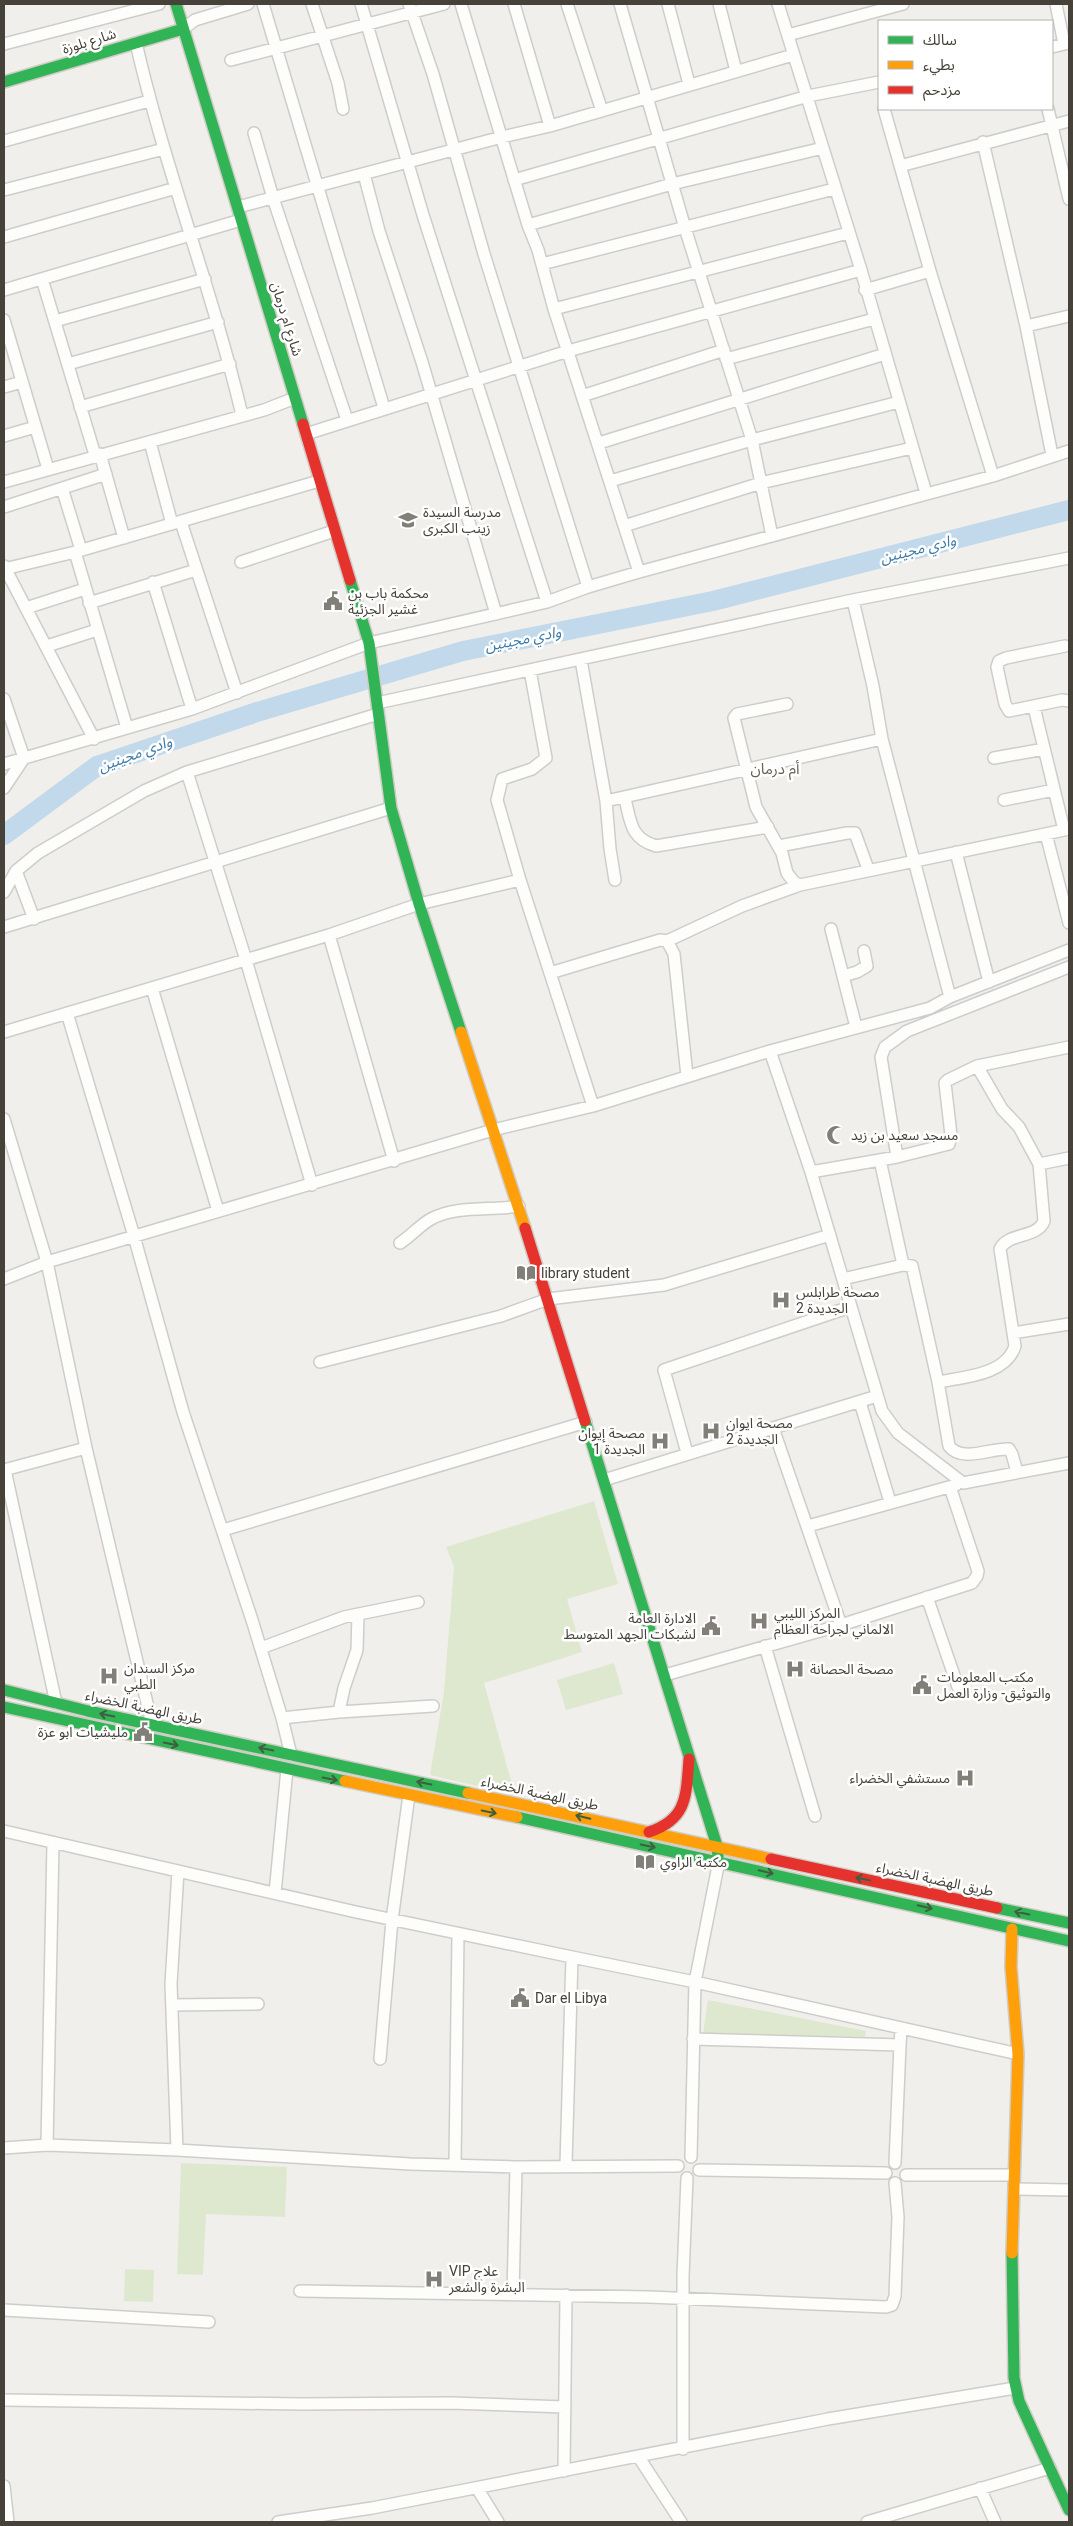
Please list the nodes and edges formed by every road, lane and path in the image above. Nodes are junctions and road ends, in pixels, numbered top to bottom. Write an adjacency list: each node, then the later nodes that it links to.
1 (112, 4): 19 (street)
2 (159, 4): 19 (street)
3 (176, 4): 21 (street, شارع ام درمان)
4 (248, 4): 21 (street)
5 (263, 4): 28 (street)
6 (312, 4): 23 (street)
7 (361, 4): 20 (street)
8 (444, 4): 18 (street)
9 (461, 4): 46 (street)
10 (514, 4): 44 (street)
11 (567, 4): 41 (street)
12 (620, 4): 36 (street)
13 (668, 4): 33 (street)
14 (719, 4): 31 (street)
15 (778, 4): 22 (street)
16 (903, 4): 22 (street)
17 (1056, 4): 25 (street)
18 (410, 8): 20 (street); 52 (street)
19 (114, 16): 26 (street)
20 (366, 24): 23 (street); 53 (street)
21 (183, 29): 24 (street, شارع بلوزة); 64 (street, شارع ام درمان)
22 (788, 35): 29 (street)
23 (323, 36): 28 (street); 38 (street)
24 (136, 43): 32 (street, شارع بلوزة); 37 (street)
25 (1067, 43): 27 (street)
26 (4, 44)
27 (1053, 47)
28 (276, 48): 30 (street); 58 (street)
29 (793, 55): 31 (street); 35 (street)
30 (230, 60)
31 (736, 71): 33 (street)
32 (4, 82)
33 (688, 84): 36 (street)
34 (878, 85): 35 (street)
35 (808, 96): 47 (street); 50 (street)
36 (648, 98): 41 (street); 47 (street)
37 (149, 101): 48 (street); 51 (street)
38 (343, 109)
39 (884, 110): 54 (street)
40 (1048, 110): 43 (street)
41 (602, 111): 44 (street)
42 (1069, 120): 43 (street)
43 (1051, 125): 49 (street); 63 (street)
44 (550, 126): 46 (street)
45 (254, 134): 62 (street)
46 (502, 137): 52 (street); 56 (street)
47 (658, 140): 56 (street); 57 (street)
48 (4, 141)
49 (983, 142): 54 (street); 86 (street)
50 (823, 148): 57 (street); 60 (street)
51 (164, 149): 59 (street); 61 (street)
52 (456, 149): 53 (street); 93 (street)
53 (408, 162): 55 (street); 94 (street)
54 (900, 166): 73 (street)
55 (364, 174): 58 (street); 97 (street)
56 (514, 180): 66 (street)
57 (672, 184): 66 (street); 67 (street)
58 (319, 186): 62 (street); 103 (street)
59 (176, 188): 69 (street); 70 (street)
60 (834, 189): 67 (street); 68 (street)
61 (4, 190)
62 (273, 198): 64 (street); 105 (street)
63 (1069, 199)
64 (238, 207): 65 (street, شارع ام درمان)
65 (241, 220): 69 (street); 99 (street, شارع ام درمان)
66 (528, 225): 71 (street)
67 (685, 228): 71 (street); 74 (street)
68 (848, 232): 72 (street); 74 (street)
69 (190, 235): 75 (street); 76 (street)
70 (4, 236)
71 (542, 264): 79 (street)
72 (861, 270): 78 (street); 80 (street)
73 (930, 271): 78 (street); 118 (street)
74 (698, 272): 79 (street); 80 (street)
75 (42, 279): 77 (street); 84 (street)
76 (205, 279): 84 (street); 85 (street)
77 (4, 290)
78 (866, 290): 82 (street)
79 (554, 309): 88 (street)
80 (712, 312): 88 (street); 90 (street)
81 (1069, 316): 86 (street)
82 (874, 319): 89 (street); 90 (street)
83 (4, 320): 87 (street)
84 (55, 321): 91 (street)
85 (218, 322): 91 (street); 92 (street)
86 (1026, 326): 115 (street)
87 (6, 335): 95 (street)
88 (568, 351): 93 (street); 98 (street)
89 (884, 354): 100 (street); 101 (street)
90 (725, 355): 98 (street); 100 (street)
91 (68, 364): 102 (street)
92 (230, 364): 102 (street); 104 (street)
93 (520, 366): 94 (street); 139 (street)
94 (477, 379): 97 (street); 142 (street)
95 (22, 382): 96 (street); 106 (street)
96 (4, 387)
97 (431, 393): 103 (street); 145 (street)
98 (582, 396): 111 (street)
99 (295, 398): 104 (street); 107 (street, شارع ام درمان)
100 (738, 400): 109 (street); 111 (street)
101 (899, 402): 109 (street); 112 (street)
102 (80, 407): 114 (street)
103 (384, 408): 105 (street)
104 (242, 415): 110 (street)
105 (348, 420): 107 (street)
106 (35, 427): 108 (street); 116 (street)
107 (306, 434): 121 (street, شارع ام درمان)
108 (4, 436)
109 (752, 440): 119 (street); 122 (street)
110 (150, 442): 114 (street); 127 (street)
111 (599, 443): 119 (street)
112 (912, 448): 122 (street); 124 (street)
113 (1069, 451): 115 (street)
114 (97, 455): 116 (street); 117 (street)
115 (1052, 456): 118 (street)
116 (43, 470): 120 (street); 125 (street)
117 (106, 474): 123 (street); 131 (street)
118 (993, 476): 124 (street)
119 (610, 481): 128 (street)
120 (4, 482)
121 (319, 482): 127 (street); 129 (street, شارع ام درمان)
122 (761, 483): 128 (street); 130 (street)
123 (62, 488): 125 (street); 132 (street)
124 (926, 493): 130 (street)
125 (44, 494): 126 (street)
126 (4, 507)
127 (176, 523): 131 (street); 136 (street)
128 (624, 526): 137 (street)
129 (334, 531): 134 (street); 149 (street, شارع ام درمان)
130 (772, 536): 137 (street)
131 (124, 538): 132 (street)
132 (78, 551): 135 (street); 140 (street)
133 (1069, 558): 141 (street)
134 (241, 562)
135 (4, 568): 144 (street)
136 (196, 570): 138 (street); 152 (street)
137 (639, 572): 139 (street)
138 (153, 582): 143 (street); 158 (street)
139 (588, 586): 142 (street)
140 (85, 589): 143 (street); 144 (street)
141 (853, 600): 150 (street); 161 (street)
142 (547, 602): 145 (street)
143 (89, 603): 146 (street)
144 (26, 608): 147 (street)
145 (496, 614): 149 (street)
146 (97, 630): 147 (street); 159 (street)
147 (47, 646): 160 (street)
148 (1066, 646): 157 (street)
149 (370, 648): 152 (street); 155 (street, شارع ام درمان)
150 (581, 660): 151 (street); 172 (street)
151 (530, 670): 155 (street); 183 (street)
152 (237, 693): 158 (street)
153 (4, 699): 163 (street)
154 (1069, 701): 157 (street)
155 (377, 704): 167 (street); 173 (street, شارع ام درمان)
156 (787, 704): 166 (street)
157 (1034, 707): 162 (street)
158 (192, 709): 159 (street)
159 (127, 728): 160 (street)
160 (94, 739): 163 (street)
161 (882, 739): 166 (street); 179 (street)
162 (1044, 749): 164 (street); 169 (street)
163 (24, 758): 165 (street); 168 (street)
164 (994, 758)
165 (4, 764)
166 (746, 771): 170 (street); 174 (street)
167 (187, 772): 180 (street); 182 (street)
168 (4, 788)
169 (1054, 790): 171 (street); 175 (street)
170 (625, 799): 172 (street); 174 (street)
171 (1004, 800)
172 (606, 801): 184 (street)
173 (391, 808): 180 (street); 188 (street, شارع ام درمان)
174 (768, 827): 177 (street)
175 (1067, 829): 176 (street)
176 (1046, 834): 178 (street); 186 (street)
177 (779, 846): 181 (street); 185 (street)
178 (956, 852): 179 (street); 201 (street)
179 (913, 862): 181 (street); 203 (street)
180 (216, 863): 189 (street); 197 (street)
181 (868, 869): 185 (street)
182 (16, 871): 187 (street); 189 (street)
183 (520, 880): 188 (street); 199 (street)
184 (615, 880)
185 (800, 884): 194 (street)
186 (1065, 890): 190 (street)
187 (4, 892)
188 (419, 904): 193 (street); 213 (street, شارع ام درمان)
189 (34, 920): 191 (street)
190 (1069, 923)
191 (4, 927)
192 (831, 929): 200 (street)
193 (329, 936): 197 (street); 217 (street)
194 (667, 941): 199 (street); 210 (street)
195 (1069, 950): 201 (street)
196 (864, 951): 200 (street)
197 (246, 960): 202 (street); 220 (street)
198 (1069, 967): 214 (street)
199 (550, 973): 211 (street)
200 (843, 976): 205 (street)
201 (989, 982): 203 (street)
202 (152, 988): 204 (street); 222 (street)
203 (950, 997): 205 (street)
204 (67, 1013): 206 (street); 224 (street)
205 (856, 1027): 208 (street)
206 (4, 1032)
207 (1069, 1047): 209 (street)
208 (770, 1051): 210 (street); 219 (street)
209 (977, 1066): 214 (street); 218 (street)
210 (687, 1076): 211 (street)
211 (592, 1106): 213 (street)
212 (4, 1119): 226 (street)
213 (493, 1130): 217 (street); 221 (street, شارع ام درمان)
214 (897, 1157): 216 (street)
215 (1069, 1158): 218 (street)
216 (880, 1160): 219 (street); 227 (street)
217 (394, 1161): 220 (street)
218 (1040, 1164): 233 (street)
219 (811, 1172): 223 (street)
220 (312, 1185): 222 (street)
221 (519, 1206): 225 (street); 230 (street, شارع ام درمان)
222 (218, 1211): 224 (street)
223 (830, 1235): 229 (street); 230 (street)
224 (134, 1236): 226 (street); 250 (street)
225 (400, 1243)
226 (47, 1262): 228 (street); 240 (street)
227 (903, 1265): 229 (street); 235 (street)
228 (4, 1279)
229 (843, 1279): 231 (street)
230 (548, 1299): 234 (street); 238 (street, شارع ام درمان)
231 (850, 1308): 236 (street); 241 (street)
232 (1069, 1324): 233 (street)
233 (1013, 1333): 235 (street)
234 (320, 1362)
235 (938, 1382): 244 (street)
236 (877, 1396): 237 (street); 246 (street)
237 (860, 1402): 239 (street); 248 (street)
238 (586, 1422): 245 (street, شارع ام درمان); 250 (street)
239 (772, 1428): 241 (street); 249 (street)
240 (86, 1448): 243 (street); 266 (street)
241 (687, 1452): 245 (street)
242 (1069, 1463): 244 (street)
243 (4, 1470): 260 (street)
244 (1017, 1472): 246 (street)
245 (604, 1480): 257 (street, شارع ام درمان)
246 (963, 1483): 247 (street)
247 (950, 1487): 248 (street); 251 (street)
248 (890, 1502): 249 (street)
249 (808, 1526): 254 (street)
250 (223, 1530): 256 (street)
251 (927, 1597): 254 (street); 258 (street)
252 (418, 1602): 253 (street)
253 (358, 1614): 256 (street); 264 (street)
254 (841, 1625): 255 (street)
255 (765, 1646): 257 (street); 272 (street)
256 (260, 1648): 265 (street)
257 (665, 1675): 269 (street, شارع ام درمان)
258 (958, 1687)
259 (4, 1690): 260 (street, طريق الهضبة الخضراء)
260 (56, 1704): 263 (street, طريق الهضبة الخضراء)
261 (433, 1706): 264 (street)
262 (4, 1707): 267 (street)
263 (88, 1711): 266 (street, طريق الهضبة الخضراء, one-way to 263); 267 (street)
264 (340, 1712): 265 (street)
265 (282, 1718): 268 (street)
266 (152, 1724): 268 (street, طريق الهضبة الخضراء, one-way to 266)
267 (84, 1725): 270 (street, one-way to 270)
268 (291, 1755): 274 (street, طريق الهضبة الخضراء, one-way to 268)
269 (689, 1759): 274 (street); 276 (street, شارع ام درمان)
270 (287, 1769): 271 (street, one-way to 271); 279 (street)
271 (409, 1796): 277 (street, one-way to 277); 280 (street)
272 (815, 1816)
273 (4, 1831): 275 (street)
274 (649, 1832): 276 (street, طريق الهضبة الخضراء)
275 (53, 1843): 278 (street); 294 (street)
276 (717, 1846): 277 (street, شارع ام درمان); 281 (street, طريق الهضبة الخضراء, one-way to 276)
277 (718, 1861): 282 (street, one-way to 282); 286 (street)
278 (178, 1871): 279 (street); 288 (street)
279 (275, 1893): 280 (street)
280 (392, 1920): 283 (street); 293 (street)
281 (1069, 1923)
282 (1012, 1928): 284 (street); 292 (street)
283 (458, 1934): 285 (street); 299 (street)
284 (1069, 1941)
285 (572, 1957): 286 (street); 300 (street)
286 (695, 1982): 289 (street); 290 (street)
287 (258, 2004): 288 (street)
288 (172, 2005): 296 (street)
289 (901, 2030): 291 (street); 292 (street)
290 (693, 2039): 291 (street); 297 (street)
291 (900, 2044): 298 (street)
292 (1018, 2054): 306 (street)
293 (380, 2059)
294 (47, 2145): 295 (street); 296 (street)
295 (4, 2148)
296 (176, 2150): 299 (street)
297 (691, 2156): 301 (street); 303 (street)
298 (895, 2163): 304 (street); 305 (street)
299 (455, 2165): 302 (street)
300 (566, 2165): 301 (street); 302 (street)
301 (678, 2166): 307 (street)
302 (516, 2167): 312 (street)
303 (699, 2170): 304 (street); 307 (street)
304 (886, 2173): 308 (street)
305 (906, 2174): 306 (street); 308 (street)
306 (1014, 2175): 309 (street)
307 (688, 2178): 314 (street)
308 (895, 2183): 314 (street)
309 (1014, 2189): 310 (street); 317 (street)
310 (1069, 2190)
311 (300, 2291): 312 (street)
312 (513, 2295): 313 (street)
313 (566, 2295): 314 (street); 319 (street)
314 (683, 2298): 320 (street)
315 (4, 2310): 316 (street)
316 (208, 2322)
317 (1015, 2388): 320 (street); 322 (street)
318 (4, 2400): 319 (street)
319 (564, 2407): 323 (street)
320 (683, 2449): 321 (street)
321 (638, 2456): 323 (street); 332 (street)
322 (1050, 2468): 326 (street); 327 (street)
323 (564, 2471): 325 (street)
324 (4, 2486): 328 (street)
325 (477, 2488): 330 (street); 331 (street)
326 (980, 2488): 333 (street); 334 (street)
327 (1069, 2510)
328 (8, 2522)
329 (278, 2522): 330 (street)
330 (294, 2522)
331 (498, 2522)
332 (681, 2522)
333 (867, 2522)
334 (994, 2522)

